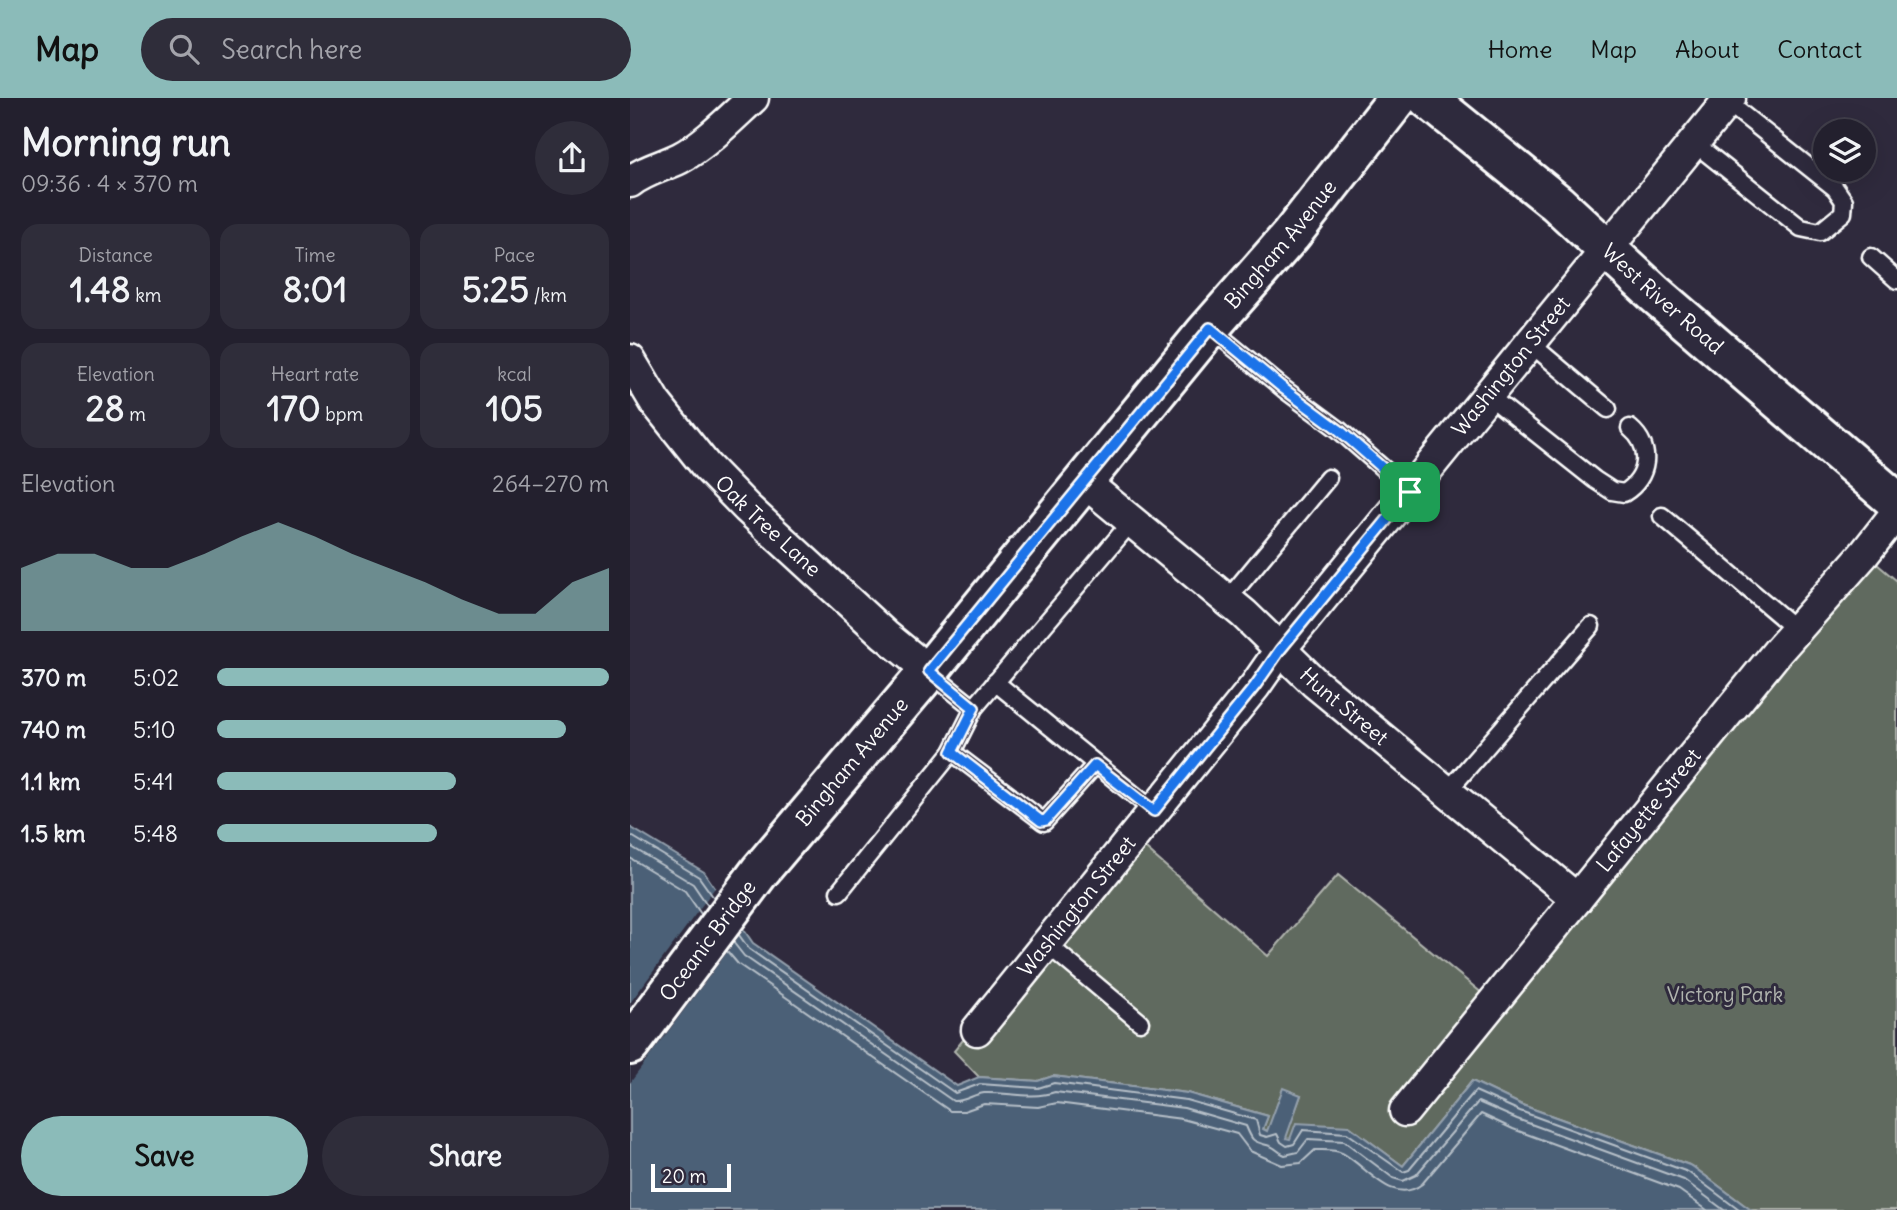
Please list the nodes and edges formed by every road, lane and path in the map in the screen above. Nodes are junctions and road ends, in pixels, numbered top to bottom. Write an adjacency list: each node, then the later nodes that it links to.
1 (753, 98): 6 (street)
2 (1398, 98): 10 (main road, Bingham Avenue)
3 (1427, 98): 7 (main road, West River Road)
4 (1729, 100): 5 (street, Washington Street); 5 (lane)
5 (1694, 143): 7 (street, Washington Street)
6 (634, 176)
7 (1608, 250): 11 (street, Washington Street); 19 (main road, West River Road)
8 (1871, 257): 9 (lane)
9 (1897, 280)
10 (1210, 328): 17 (main road, Bingham Avenue); 18 (lane)
11 (1531, 344): 13 (street, Washington Street); 14 (lane)
12 (630, 360): 27 (street, Oak Tree Lane)
13 (1489, 396): 15 (lane); 18 (street, Washington Street)
14 (1608, 409)
15 (1630, 428)
16 (1328, 478): 23 (lane)
17 (1083, 481): 22 (street, Hunt Street); 27 (main road, Bingham Avenue)
18 (1410, 492): 26 (street, Washington Street)
19 (1897, 502)
20 (1897, 512): 25 (street, Lafayette Street)
21 (1662, 516): 25 (lane)
22 (1132, 520): 23 (street, Hunt Street); 28 (lane)
23 (1227, 600): 26 (street, Hunt Street)
24 (1591, 625): 32 (lane)
25 (1797, 630): 36 (street, Lafayette Street)
26 (1280, 650): 32 (street, Hunt Street); 33 (street, Washington Street)
27 (929, 671): 29 (lane); 34 (main road, Bingham Avenue)
28 (995, 682): 29 (lane); 31 (lane)
29 (974, 708): 30 (lane)
30 (952, 752): 31 (lane); 35 (lane)
31 (1095, 765): 33 (lane)
32 (1447, 792): 36 (street, Hunt Street)
33 (1154, 811): 37 (street, Washington Street)
34 (760, 871): 40 (main road, Oceanic Bridge)
35 (839, 892)
36 (1577, 899): 41 (street, Lafayette Street)
37 (1047, 944): 38 (lane); 39 (street, Washington Street)
38 (1140, 1022)
39 (977, 1030)
40 (630, 1045)
41 (1405, 1111)

